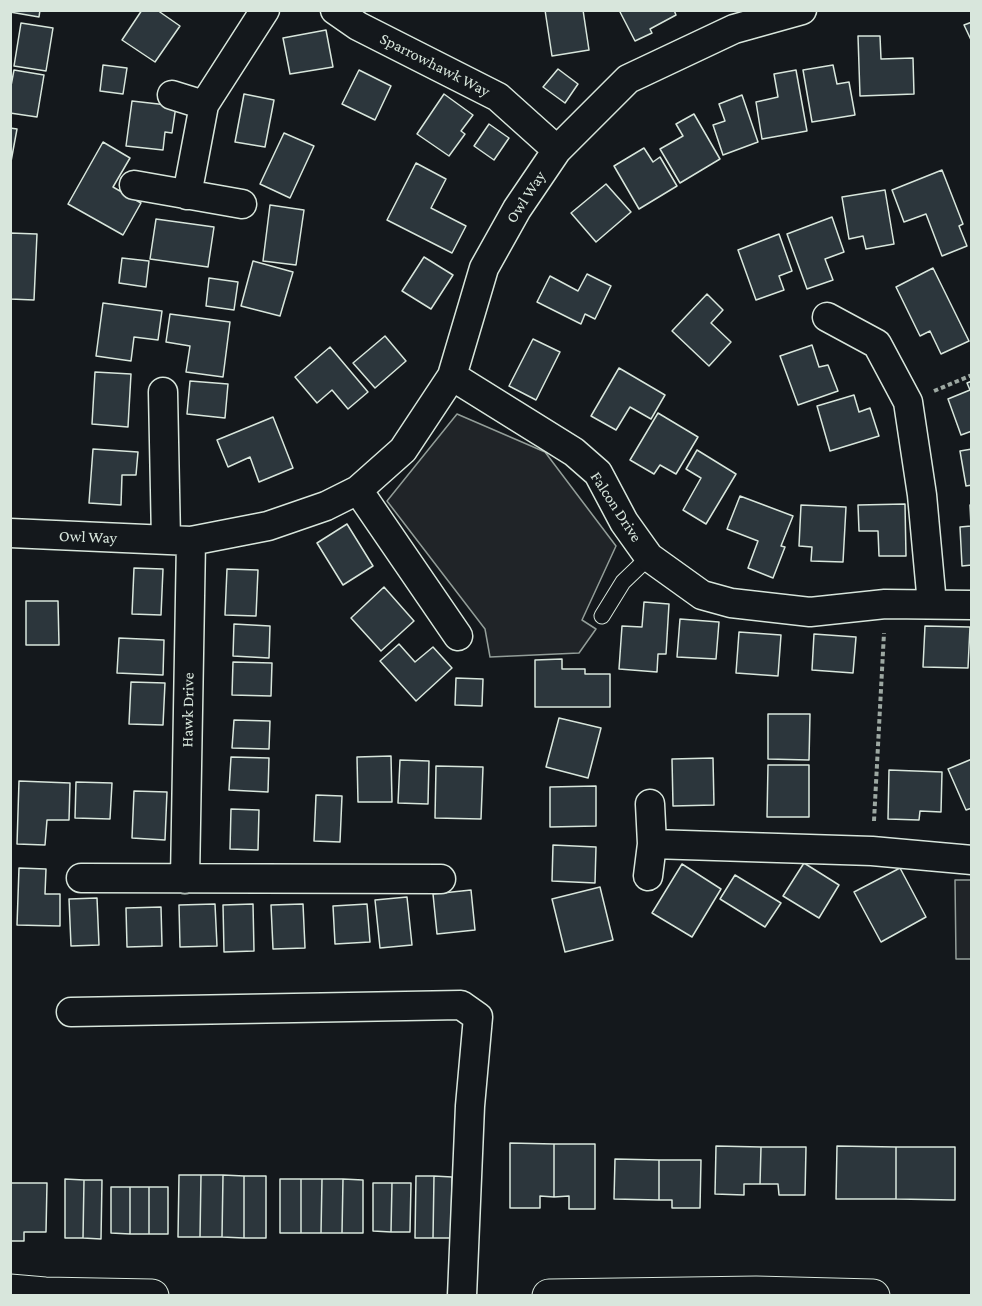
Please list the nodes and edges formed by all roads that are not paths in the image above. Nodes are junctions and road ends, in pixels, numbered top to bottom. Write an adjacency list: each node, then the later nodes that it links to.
1 (265, 10): 5 (street)
2 (335, 10): 6 (street, Sparrowhawk Way)
3 (802, 10): 6 (street, Owl Way)
4 (172, 95): 5 (street)
5 (204, 105): 8 (street)
6 (557, 150): 11 (street, Owl Way)
7 (134, 185): 8 (street)
8 (187, 195): 9 (street)
9 (242, 204)
10 (827, 317): 17 (street)
11 (452, 376): 13 (street, Owl Way); 16 (street, Falcon Drive)
12 (163, 392): 15 (street)
13 (358, 490): 15 (street, Owl Way); 20 (street)
14 (10, 533): 15 (street, Owl Way)
15 (179, 540): 26 (street, Hawk Drive)
16 (649, 557): 17 (street, Falcon Drive); 19 (lane)
17 (932, 604): 18 (street, Falcon Drive)
18 (972, 605)
19 (602, 616)
20 (458, 636)
21 (650, 804): 22 (street)
22 (651, 844): 23 (street); 24 (street)
23 (972, 860)
24 (648, 876)
25 (81, 878): 26 (street)
26 (185, 879): 27 (street)
27 (441, 879)
28 (71, 1012): 31 (street)
29 (10, 1291): 30 (street)
30 (152, 1296)
31 (462, 1296)
32 (549, 1296): 33 (street)
33 (873, 1296)

